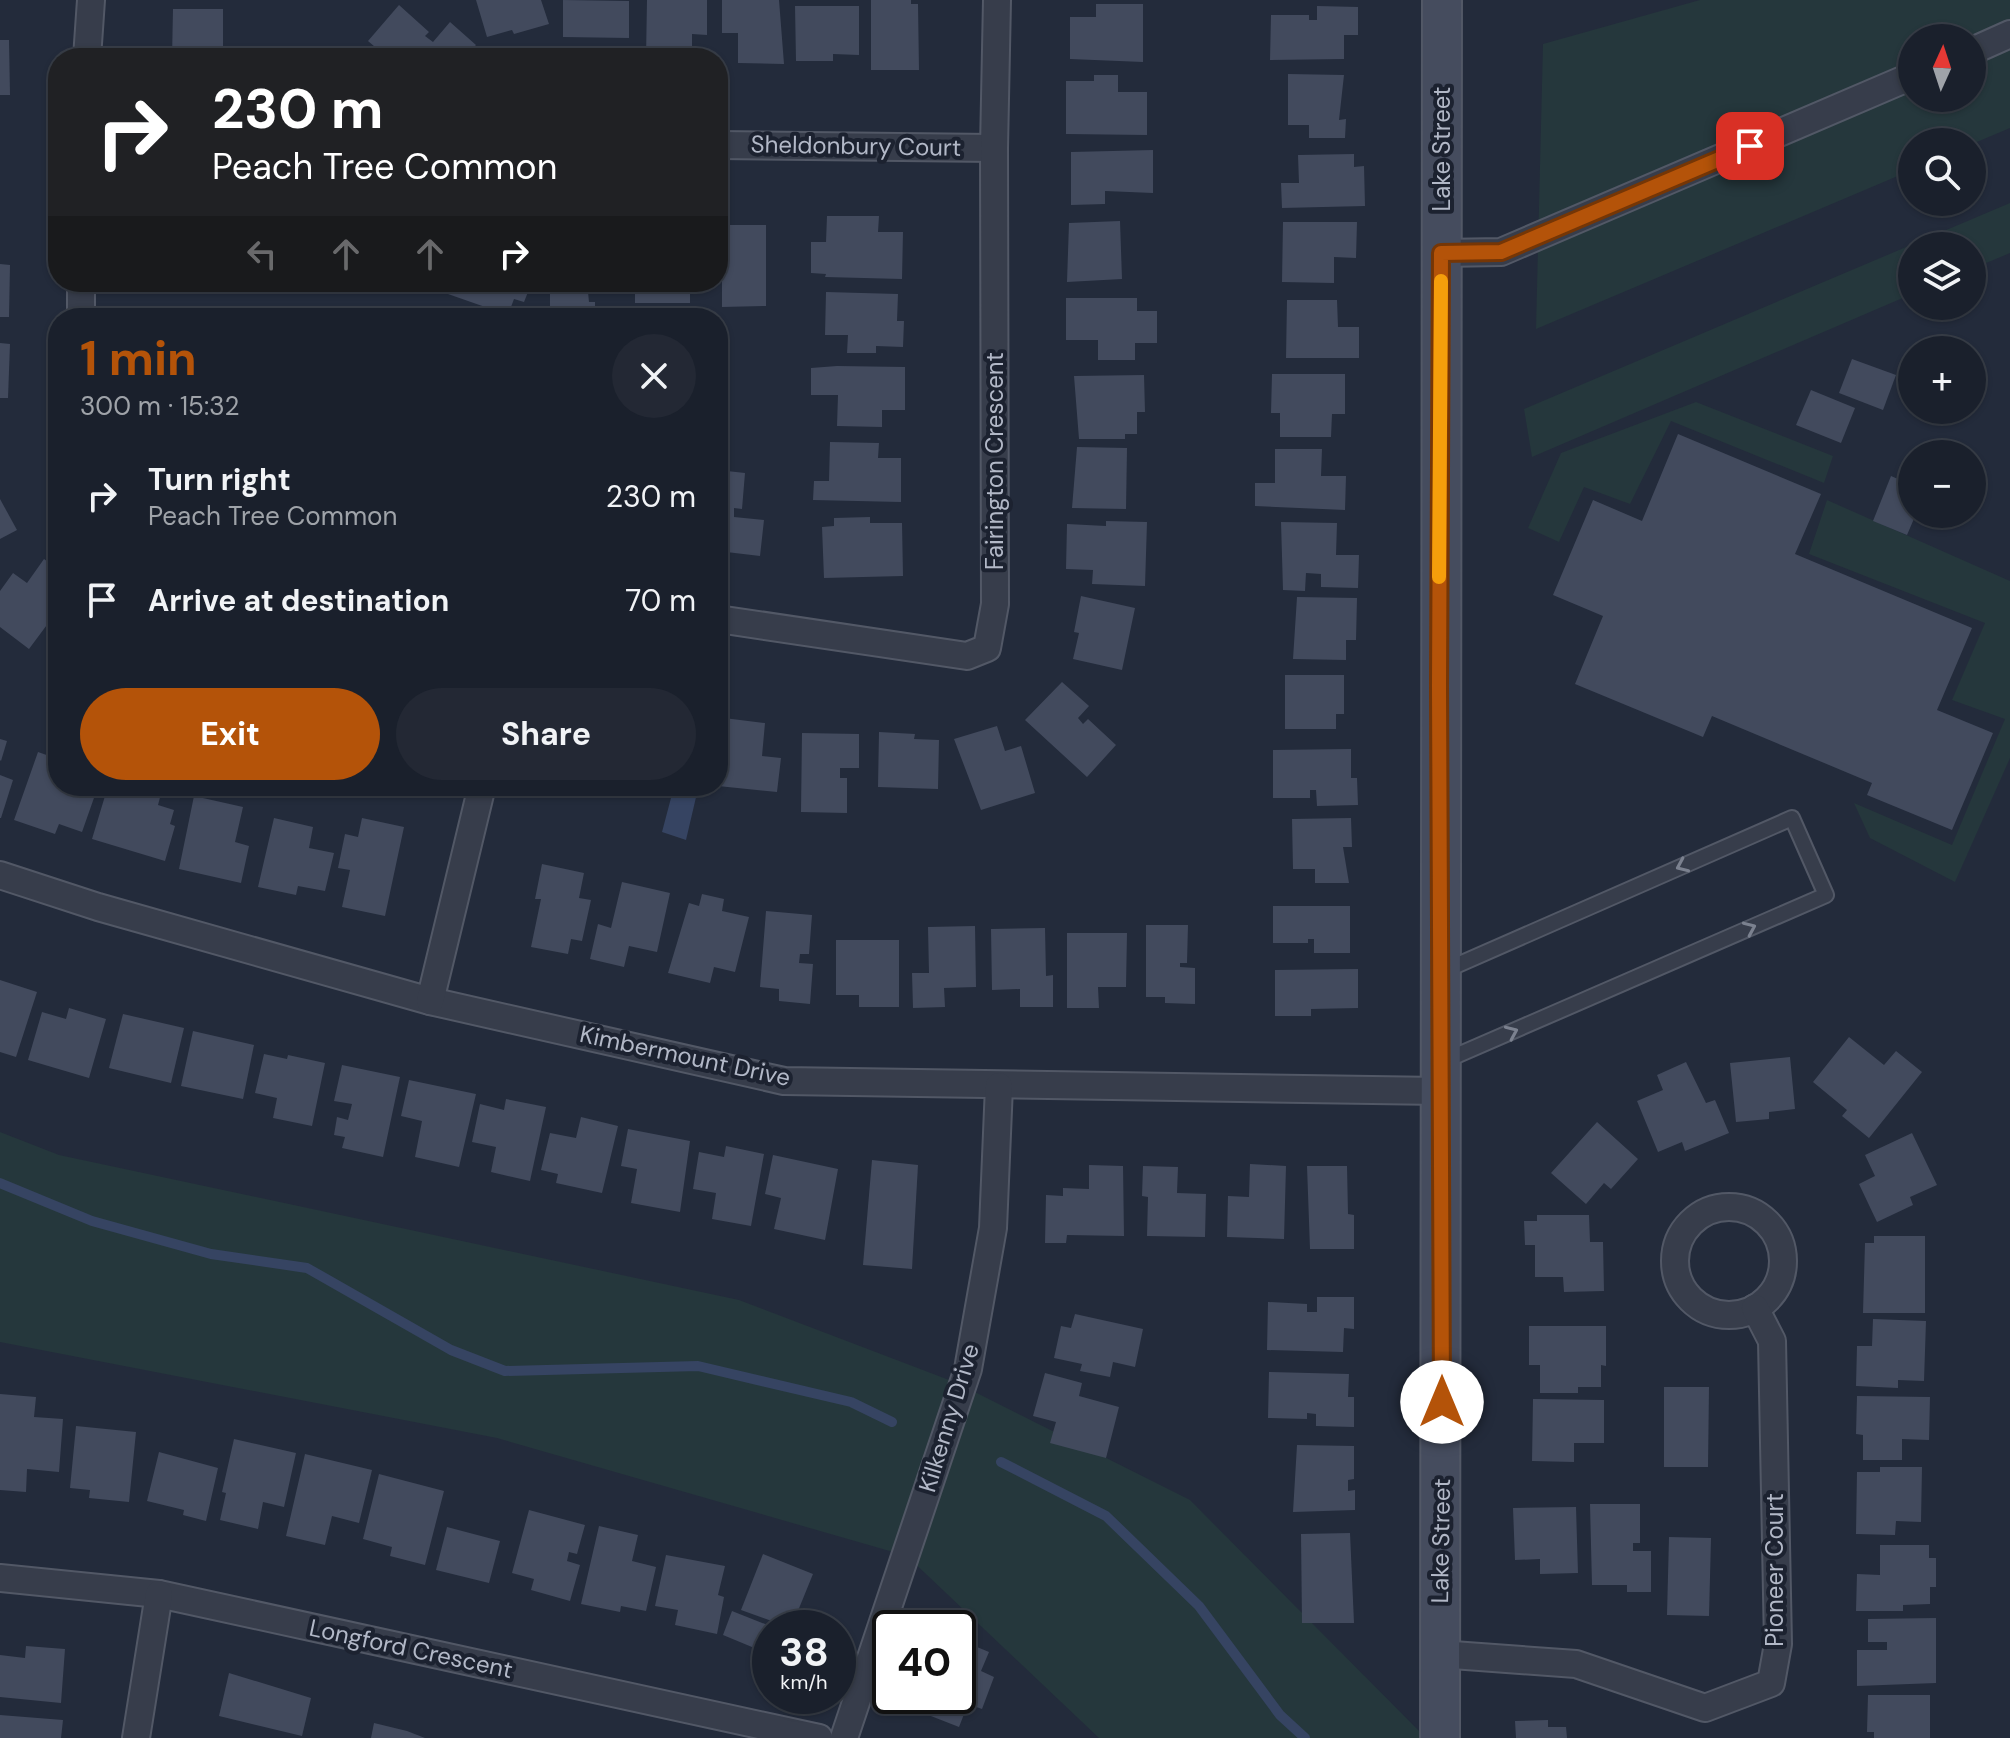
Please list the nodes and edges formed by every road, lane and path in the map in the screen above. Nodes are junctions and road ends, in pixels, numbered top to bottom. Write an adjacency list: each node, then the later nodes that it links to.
1 (91, 0): 6 (street)
2 (997, 0): 9 (street, Fairington Crescent)
3 (1442, 0): 10 (street, Lake Street)
4 (2010, 34): 5 (street)
5 (1986, 45)
6 (88, 48)
7 (1898, 82): 10 (street)
8 (728, 145): 9 (street, Sheldonbury Court)
9 (994, 148): 11 (street, Fairington Crescent)
10 (1441, 253): 14 (street, Lake Street)
11 (728, 620)
12 (480, 796): 15 (street)
13 (0, 875): 15 (street, Kimbermount Drive)
14 (1440, 972): 16 (street, Lake Street); 16 (lane, one-way to 14)
15 (430, 1001): 17 (street, Kimbermount Drive)
16 (1440, 1077): 17 (street, Kimbermount Drive); 21 (street, Lake Street)
17 (999, 1086): 24 (street, Kilkenny Drive)
18 (1755, 1308): 18 (street); 21 (street, Pioneer Court)
19 (0, 1578): 20 (street, Longford Crescent)
20 (159, 1594): 22 (street); 23 (street, Longford Crescent)
21 (1439, 1654): 25 (street, Lake Street)
22 (136, 1738)
23 (819, 1738)
24 (844, 1738)
25 (1440, 1738)

